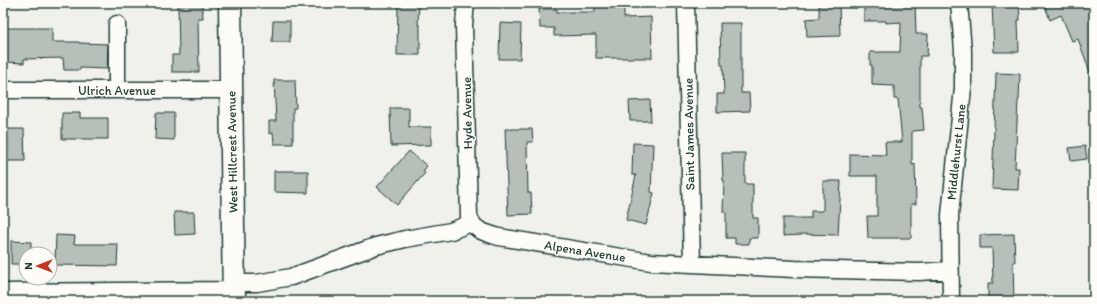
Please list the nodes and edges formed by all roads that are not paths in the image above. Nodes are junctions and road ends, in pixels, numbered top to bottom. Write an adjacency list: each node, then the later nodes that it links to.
1 (230, 3): 8 (street, West Hillcrest Avenue)
2 (466, 3): 9 (street, Hyde Avenue)
3 (686, 3): 10 (street, Saint James Avenue)
4 (959, 3): 11 (street, Middlehurst Lane)
5 (117, 24): 7 (street)
6 (3, 90): 7 (street, Ulrich Avenue)
7 (117, 90): 8 (street, Ulrich Avenue)
8 (231, 90): 13 (street, West Hillcrest Avenue)
9 (471, 223): 10 (street, Alpena Avenue); 13 (street)
10 (692, 264): 11 (street, Alpena Avenue)
11 (950, 270): 14 (street, Middlehurst Lane)
12 (3, 292): 13 (street)
13 (234, 292)
14 (951, 301)

